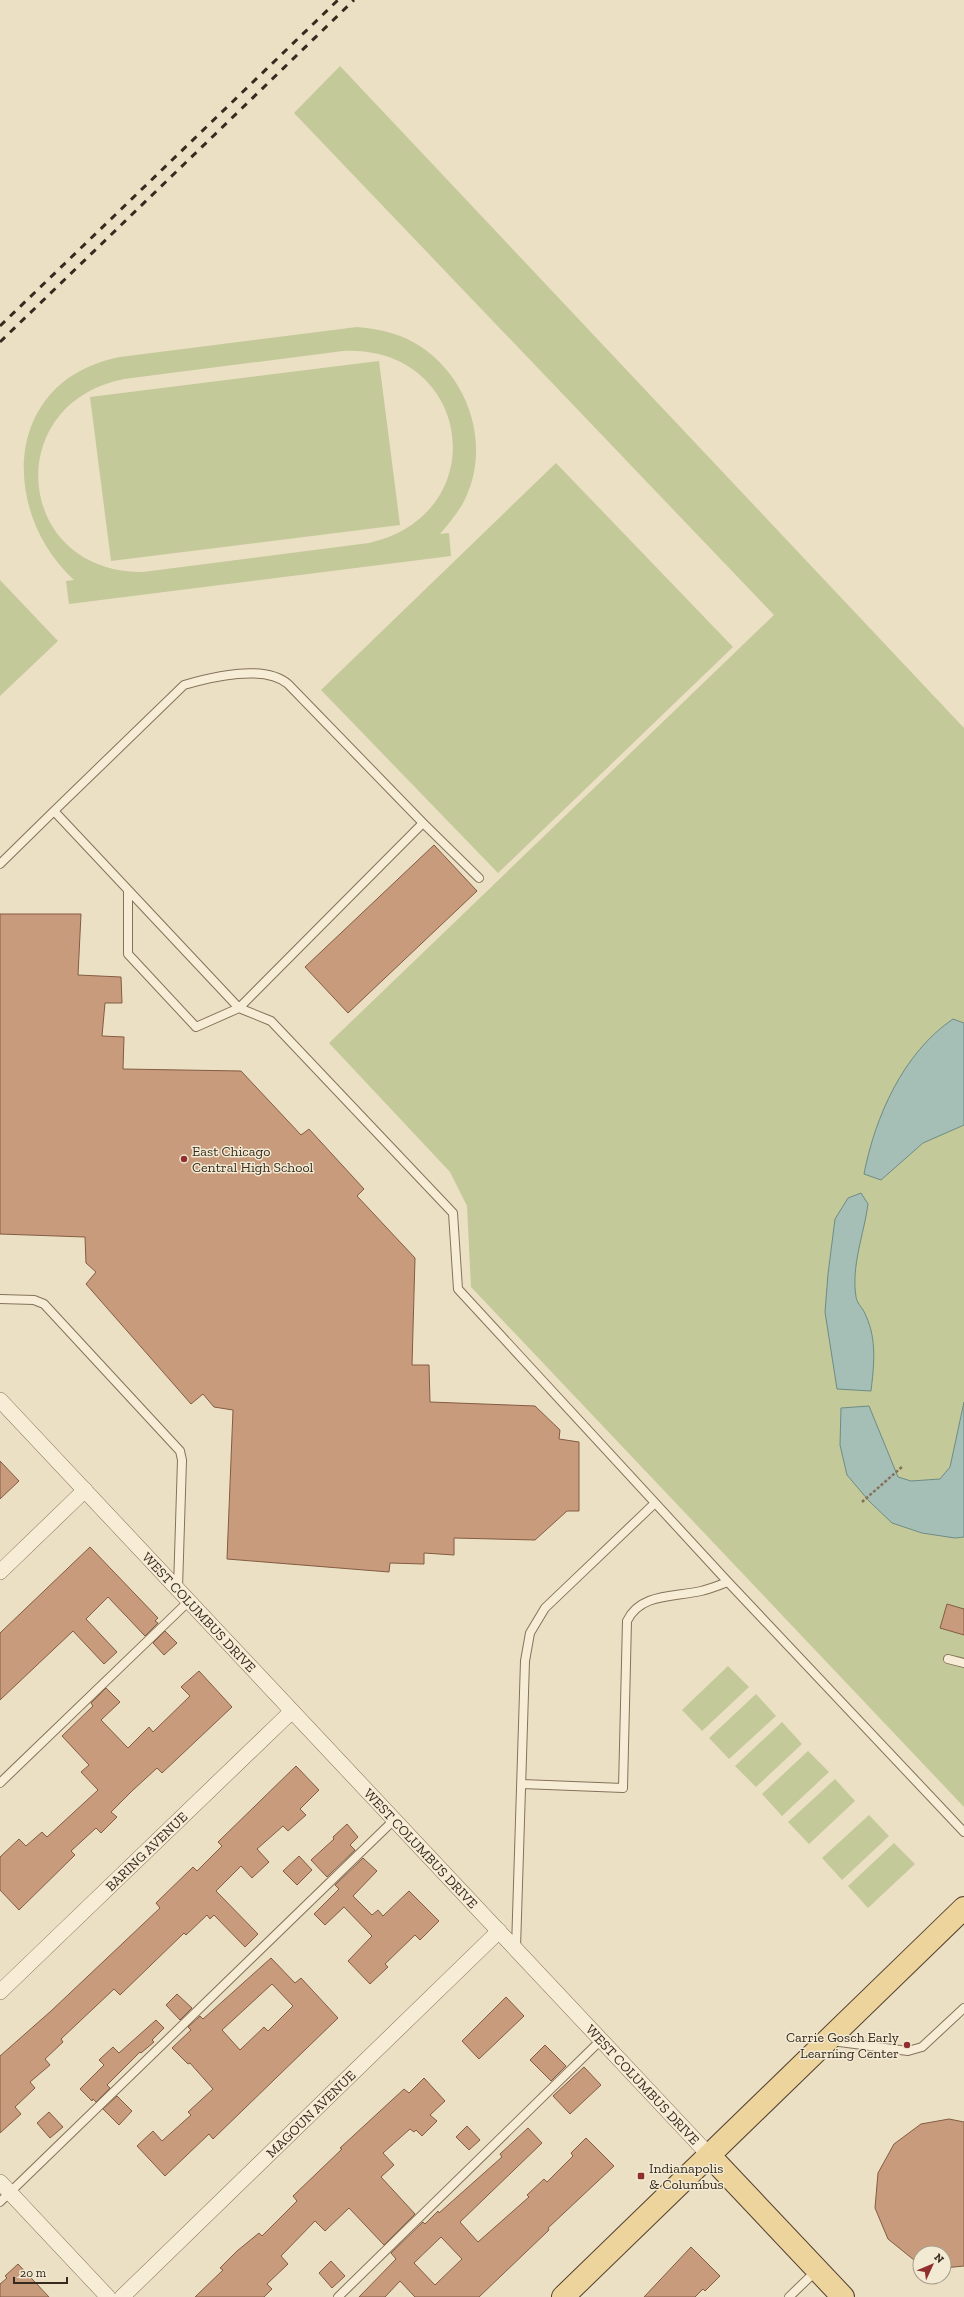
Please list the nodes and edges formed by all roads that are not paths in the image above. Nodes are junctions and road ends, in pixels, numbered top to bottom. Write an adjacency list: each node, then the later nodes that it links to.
1 (54, 811): 2 (lane); 3 (lane); 5 (lane)
2 (423, 823): 4 (lane); 6 (lane)
3 (0, 864)
4 (479, 878)
5 (128, 890): 6 (lane); 6 (lane)
6 (239, 1008): 10 (lane)
7 (0, 1299): 13 (lane)
8 (0, 1400): 9 (street, WEST COLUMBUS DRIVE)
9 (85, 1490): 11 (street); 13 (street, WEST COLUMBUS DRIVE)
10 (655, 1503): 12 (lane); 19 (lane)
11 (0, 1572)
12 (728, 1582): 19 (lane); 21 (lane)
13 (178, 1589): 14 (street, WEST COLUMBUS DRIVE)
14 (189, 1601): 17 (street, WEST COLUMBUS DRIVE); 18 (lane)
15 (948, 1659): 16 (lane)
16 (964, 1663)
17 (292, 1710): 20 (street, WEST COLUMBUS DRIVE); 25 (street, BARING AVENUE)
18 (0, 1782)
19 (522, 1784): 24 (lane)
20 (394, 1820): 23 (street, WEST COLUMBUS DRIVE); 30 (lane)
21 (964, 1832)
22 (964, 1908): 28 (main road)
23 (499, 1931): 24 (street, WEST COLUMBUS DRIVE); 33 (street, MAGOUN AVENUE)
24 (516, 1949): 27 (street, WEST COLUMBUS DRIVE)
25 (0, 1992)
26 (964, 2008): 28 (lane)
27 (602, 2040): 29 (street, WEST COLUMBUS DRIVE); 34 (lane)
28 (826, 2041): 29 (main road)
29 (709, 2155): 31 (main road, WEST COLUMBUS DRIVE); 35 (main road)
30 (3, 2192): 32 (street)
31 (817, 2270): 36 (lane); 37 (main road, WEST COLUMBUS DRIVE)
32 (108, 2297)
33 (122, 2297)
34 (338, 2297)
35 (562, 2297)
36 (789, 2297)
37 (843, 2297)

